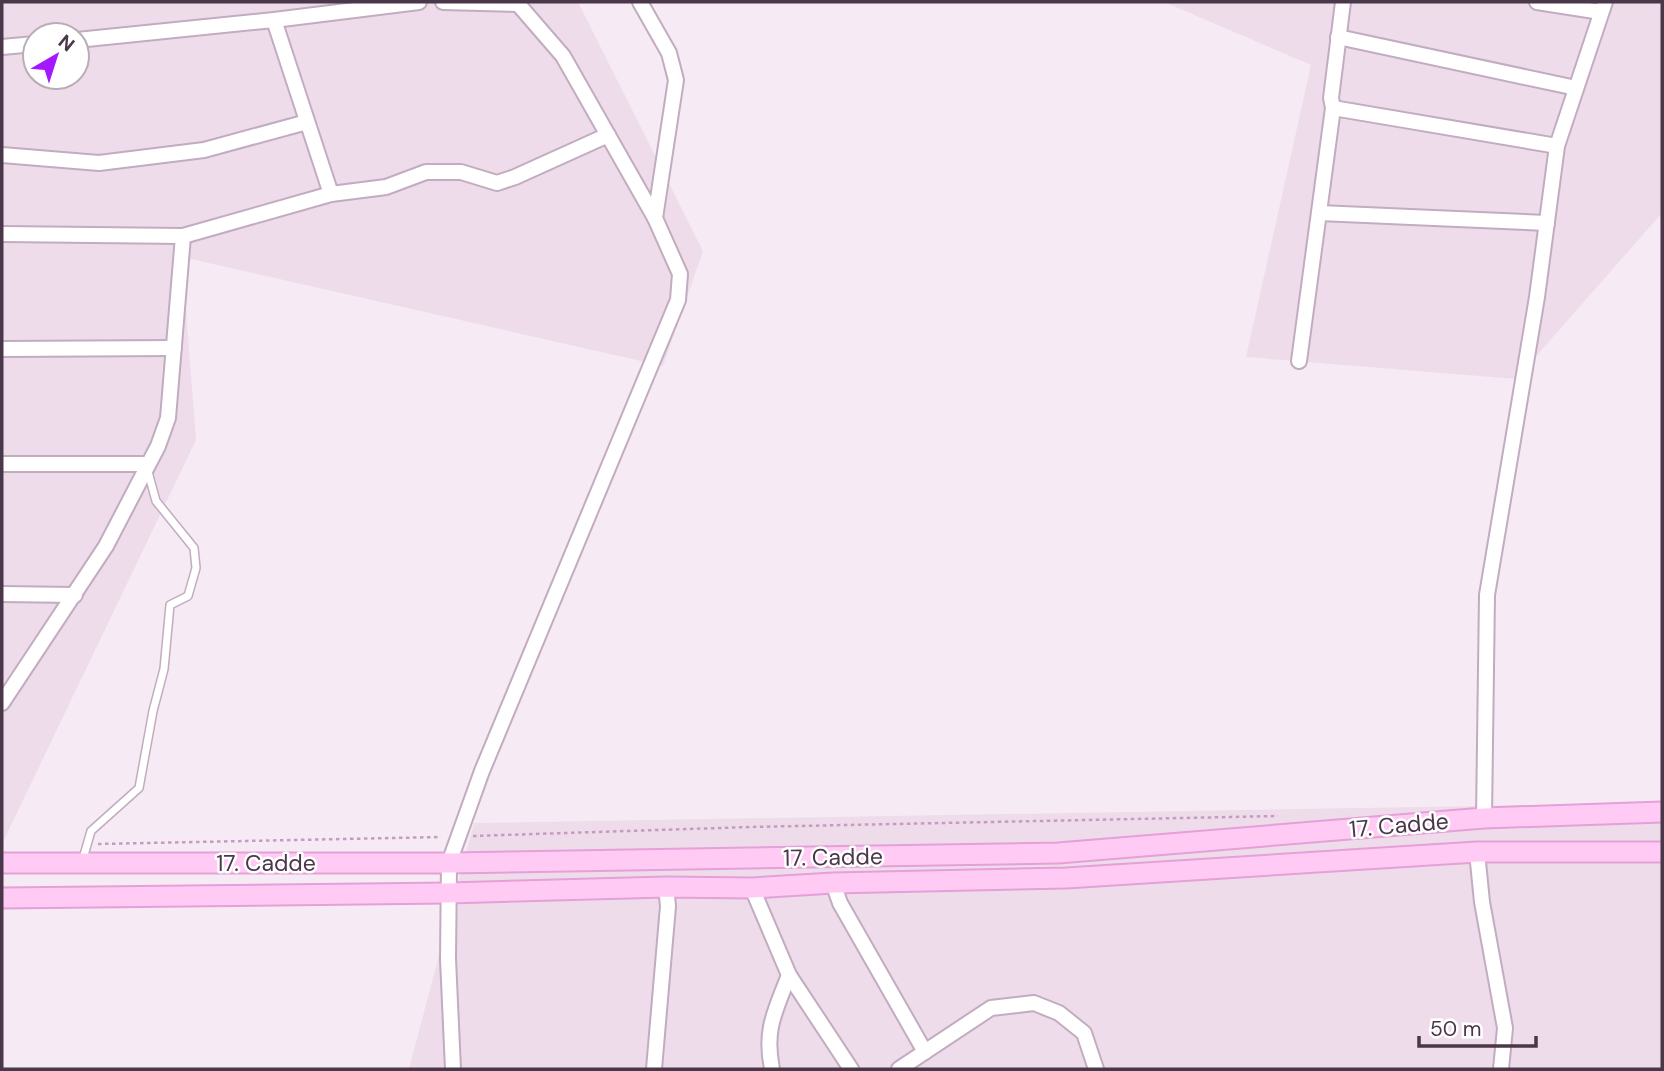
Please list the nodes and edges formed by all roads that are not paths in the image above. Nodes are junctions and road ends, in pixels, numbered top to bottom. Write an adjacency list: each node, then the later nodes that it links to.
1 (419, 2): 8 (street)
2 (443, 2): 6 (street)
3 (640, 2): 22 (street)
4 (1343, 2): 10 (street)
5 (1537, 2): 7 (street)
6 (517, 3): 17 (street)
7 (1603, 7): 14 (street)
8 (321, 8): 9 (street)
9 (274, 20): 11 (street); 16 (street)
10 (1338, 37): 14 (street); 15 (street)
11 (91, 39)
12 (21, 45): 13 (street)
13 (2, 47)
14 (1576, 88): 18 (street)
15 (1333, 108): 18 (street); 21 (street)
16 (307, 122): 19 (street); 20 (street)
17 (608, 135): 20 (street); 22 (street)
18 (1557, 146): 23 (street)
19 (2, 155)
20 (331, 194): 25 (street)
21 (1319, 212): 23 (street); 28 (street)
22 (655, 218): 40 (street)
23 (1547, 223): 35 (street)
24 (2, 234): 25 (street)
25 (183, 236): 26 (street)
26 (174, 348): 27 (street); 30 (street)
27 (2, 349)
28 (1299, 362)
29 (2, 464): 30 (street)
30 (146, 464): 32 (street); 38 (lane)
31 (2, 594): 32 (street)
32 (75, 595): 33 (street)
33 (2, 702)
34 (1662, 812): 35 (street, 17. Cadde)
35 (1484, 818): 40 (street, 17. Cadde)
36 (1477, 852): 37 (street, 17. Cadde); 41 (street, 17. Cadde); 54 (street)
37 (1662, 852)
38 (84, 853): 39 (street, 17. Cadde); 40 (street, 17. Cadde)
39 (2, 863)
40 (449, 863): 44 (street)
41 (833, 883): 43 (street, 17. Cadde); 47 (street)
42 (666, 887): 43 (street, 17. Cadde); 44 (street, 17. Cadde); 49 (street)
43 (752, 888): 46 (street)
44 (448, 893): 45 (street, 17. Cadde); 48 (street)
45 (2, 898)
46 (789, 975): 50 (street); 51 (street)
47 (925, 1052): 52 (street); 53 (street)
48 (453, 1069)
49 (654, 1069)
50 (772, 1069)
51 (851, 1069)
52 (900, 1069)
53 (1096, 1069)
54 (1501, 1069)

